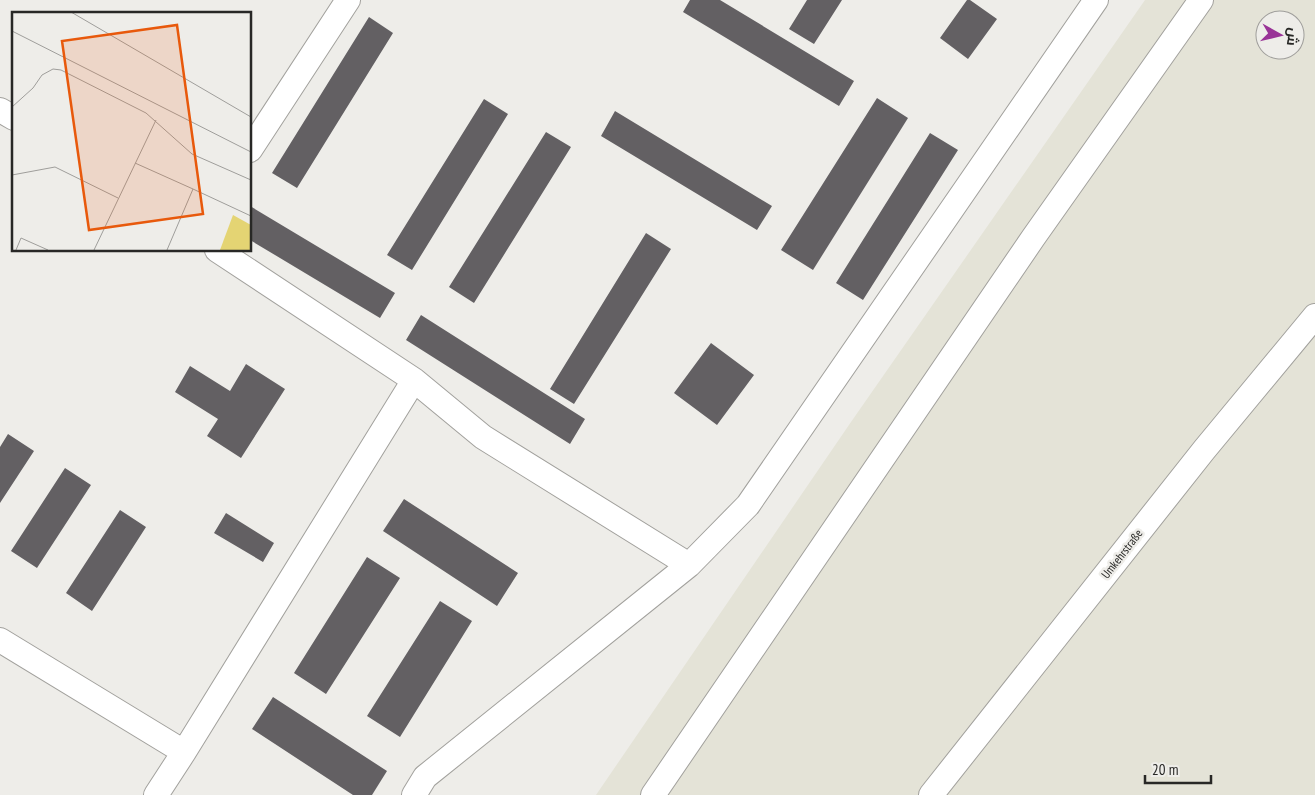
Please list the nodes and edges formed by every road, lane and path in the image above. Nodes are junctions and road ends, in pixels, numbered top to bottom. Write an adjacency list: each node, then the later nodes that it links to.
1 (348, 0): 6 (lane)
2 (1096, 0): 10 (lane)
3 (1201, 0): 15 (lane)
4 (0, 110): 5 (lane)
5 (12, 117)
6 (251, 148)
7 (219, 251): 9 (lane)
8 (1315, 316): 16 (lane, Umkehrstraße)
9 (414, 380): 10 (lane); 12 (lane)
10 (688, 565): 14 (lane)
11 (0, 640): 12 (lane)
12 (184, 752): 13 (lane)
13 (156, 795)
14 (414, 795)
15 (652, 795)
16 (931, 795)

